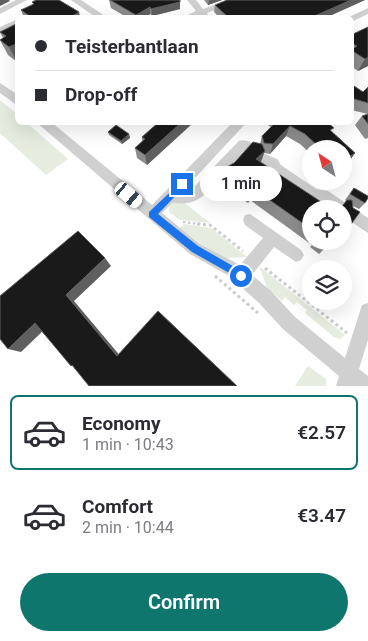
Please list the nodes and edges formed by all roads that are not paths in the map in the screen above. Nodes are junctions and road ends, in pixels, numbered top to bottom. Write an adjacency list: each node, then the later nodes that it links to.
1 (23, 0): 5 (street)
2 (75, 0): 7 (street)
3 (191, 0): 8 (street)
4 (236, 0): 8 (street)
5 (0, 11)
6 (368, 11): 9 (street)
7 (99, 15)
8 (203, 15)
9 (354, 18)
10 (15, 24): 11 (street)
11 (0, 31)
12 (0, 87): 13 (street)
13 (15, 100)
14 (46, 125): 18 (street)
15 (238, 125): 16 (street)
16 (170, 197): 17 (street); 18 (street)
17 (330, 200)
18 (152, 214): 24 (street)
19 (352, 215): 21 (street)
20 (250, 220): 22 (street)
21 (368, 226)
22 (273, 237): 23 (street); 24 (street)
23 (296, 255)
24 (241, 276): 26 (street)
25 (367, 315): 26 (street)
26 (347, 379): 27 (street)
27 (365, 386)

